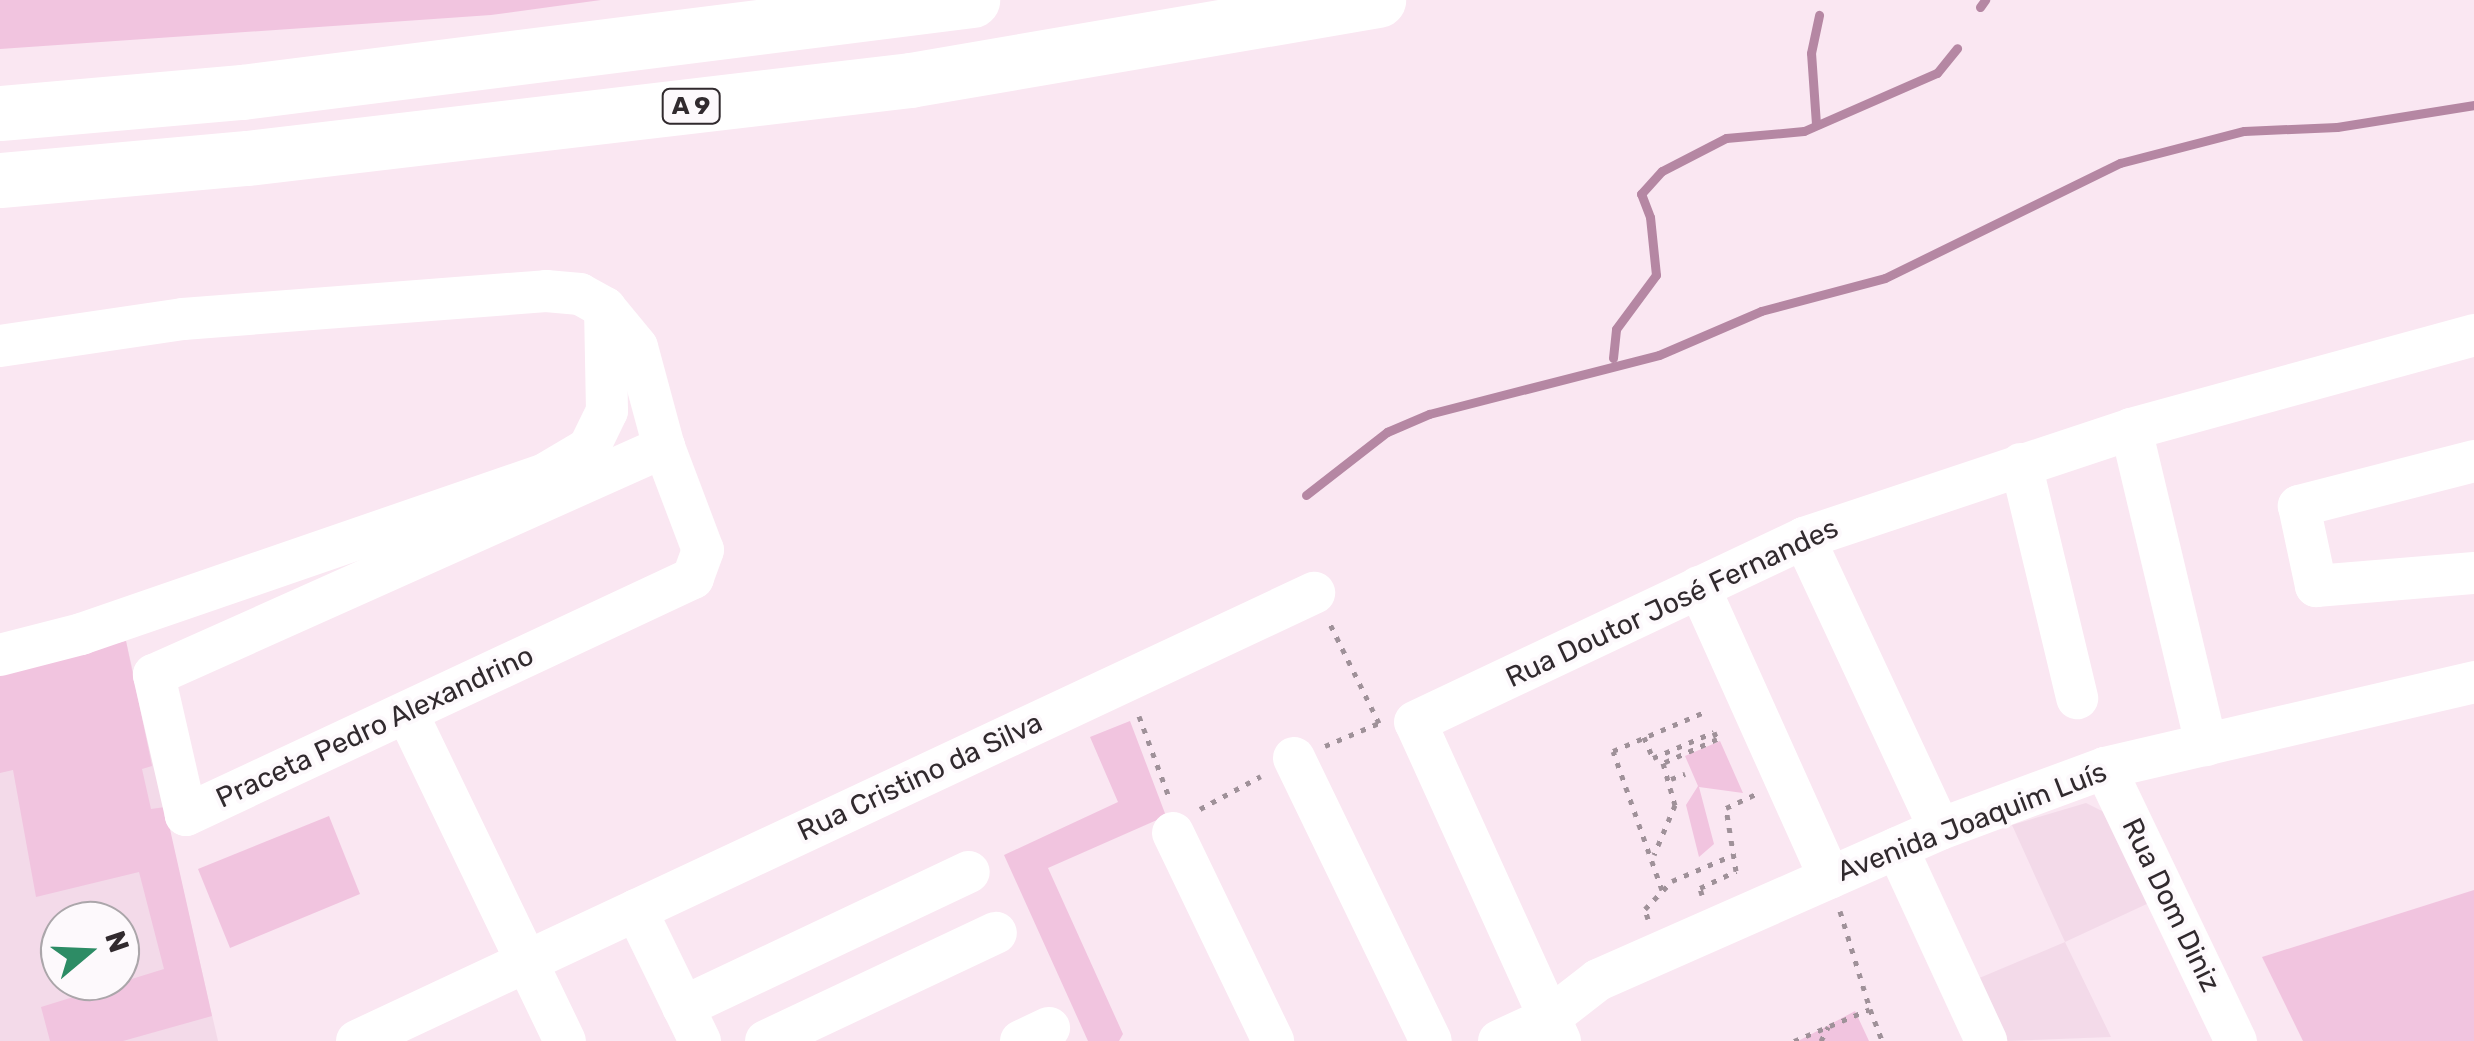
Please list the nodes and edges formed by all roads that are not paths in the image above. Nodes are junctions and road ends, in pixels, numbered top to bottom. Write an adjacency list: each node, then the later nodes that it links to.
1 (972, 0): 3 (highway)
2 (1378, 0): 4 (highway, A 9)
3 (0, 112)
4 (0, 180)
5 (606, 308): 7 (street); 9 (street); 16 (street)
6 (2474, 335): 8 (street, Rua Doutor José Fernandes)
7 (0, 346)
8 (2131, 429): 11 (street, Rua Doutor José Fernandes); 20 (street)
9 (664, 447): 19 (street, Praceta Pedro Alexandrino); 19 (street, Praceta Pedro Alexandrino)
10 (2474, 461): 13 (street)
11 (2020, 464): 12 (street, Rua Doutor José Fernandes); 18 (street)
12 (1804, 538): 14 (street, Rua Doutor José Fernandes); 24 (street)
13 (2474, 573)
14 (1699, 587): 27 (street); 34 (street, Rua Doutor José Fernandes)
15 (1314, 593): 28 (street, Rua Cristino da Silva)
16 (0, 655)
17 (2474, 682): 20 (street, Avenida Joaquim Luís)
18 (2077, 698)
19 (408, 713): 31 (street)
20 (2206, 744): 22 (street, Avenida Joaquim Luís)
21 (1294, 758): 39 (street)
22 (2105, 768): 24 (street, Avenida Joaquim Luís); 42 (street, Rua Dom Diniz)
23 (1173, 818): 38 (street)
24 (1940, 829): 25 (street, Avenida Joaquim Luís)
25 (1897, 848): 27 (street, Avenida Joaquim Luís); 41 (street)
26 (969, 872): 29 (street)
27 (1830, 878): 34 (street, Avenida Joaquim Luís)
28 (636, 910): 31 (street, Rua Cristino da Silva); 33 (street)
29 (869, 919): 32 (street); 33 (street)
30 (996, 933): 32 (street)
31 (527, 962): 35 (street, Rua Cristino da Silva); 36 (street)
32 (896, 980): 37 (street)
33 (692, 1024)
34 (1554, 1029): 40 (street, Avenida Joaquim Luís)
35 (357, 1041)
36 (565, 1041)
37 (766, 1041)
38 (1274, 1041)
39 (1431, 1041)
40 (1499, 1041)
41 (1986, 1041)
42 (2236, 1041)

